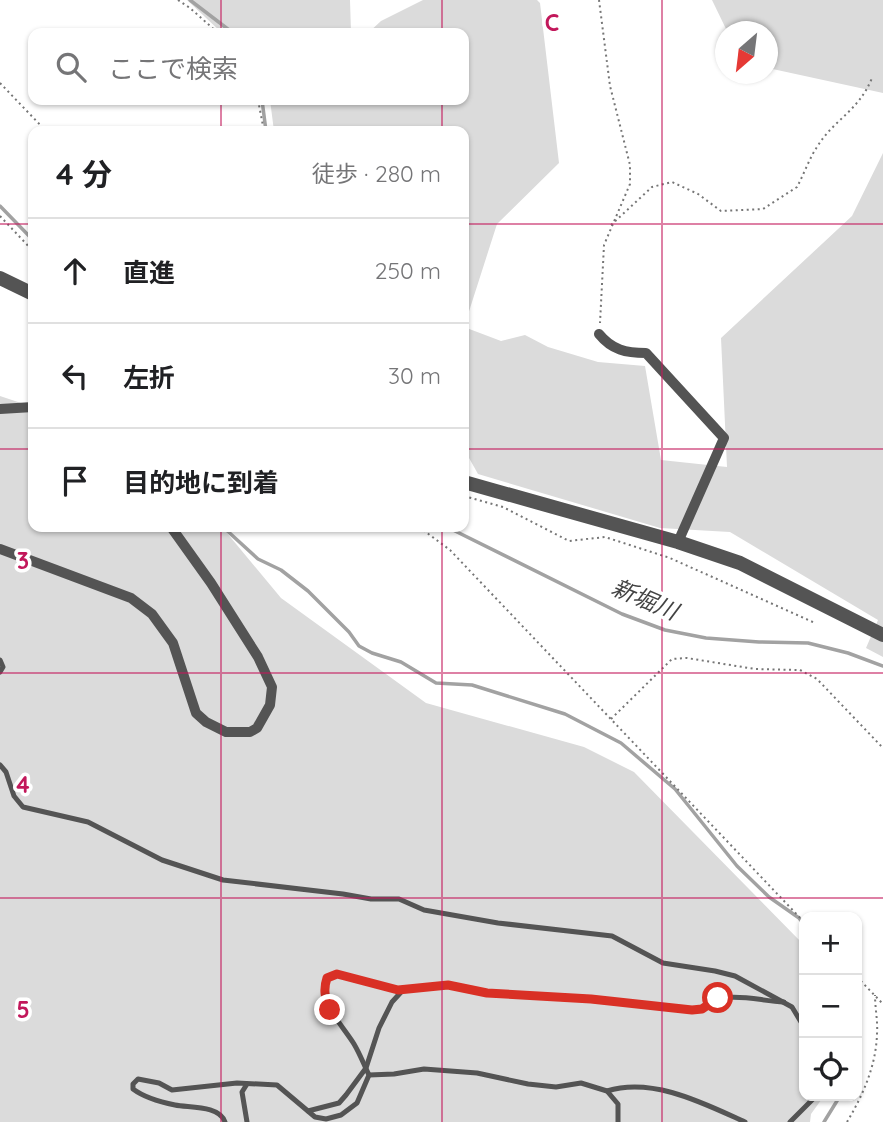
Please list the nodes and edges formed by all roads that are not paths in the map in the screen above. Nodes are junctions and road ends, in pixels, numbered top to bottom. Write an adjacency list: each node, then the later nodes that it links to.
1 (0, 278): 2 (street)
2 (28, 292)
3 (599, 334): 8 (street)
4 (28, 407): 5 (street)
5 (0, 409)
6 (469, 483): 8 (street)
7 (175, 532): 9 (street)
8 (678, 542): 10 (street)
9 (0, 549)
10 (883, 635)
11 (0, 660): 12 (lane)
12 (0, 672)
13 (0, 765): 15 (lane)
14 (403, 990): 15 (lane); 17 (lane); 17 (lane)
15 (784, 1002): 16 (lane)
16 (799, 1019)
17 (366, 1068): 18 (lane); 22 (lane)
18 (369, 1075): 20 (lane); 22 (lane)
19 (247, 1084): 22 (lane); 23 (lane); 24 (lane)
20 (607, 1091): 25 (lane); 26 (lane)
21 (811, 1101): 27 (lane)
22 (308, 1111)
23 (225, 1122)
24 (247, 1122)
25 (618, 1122)
26 (744, 1122)
27 (790, 1122)

